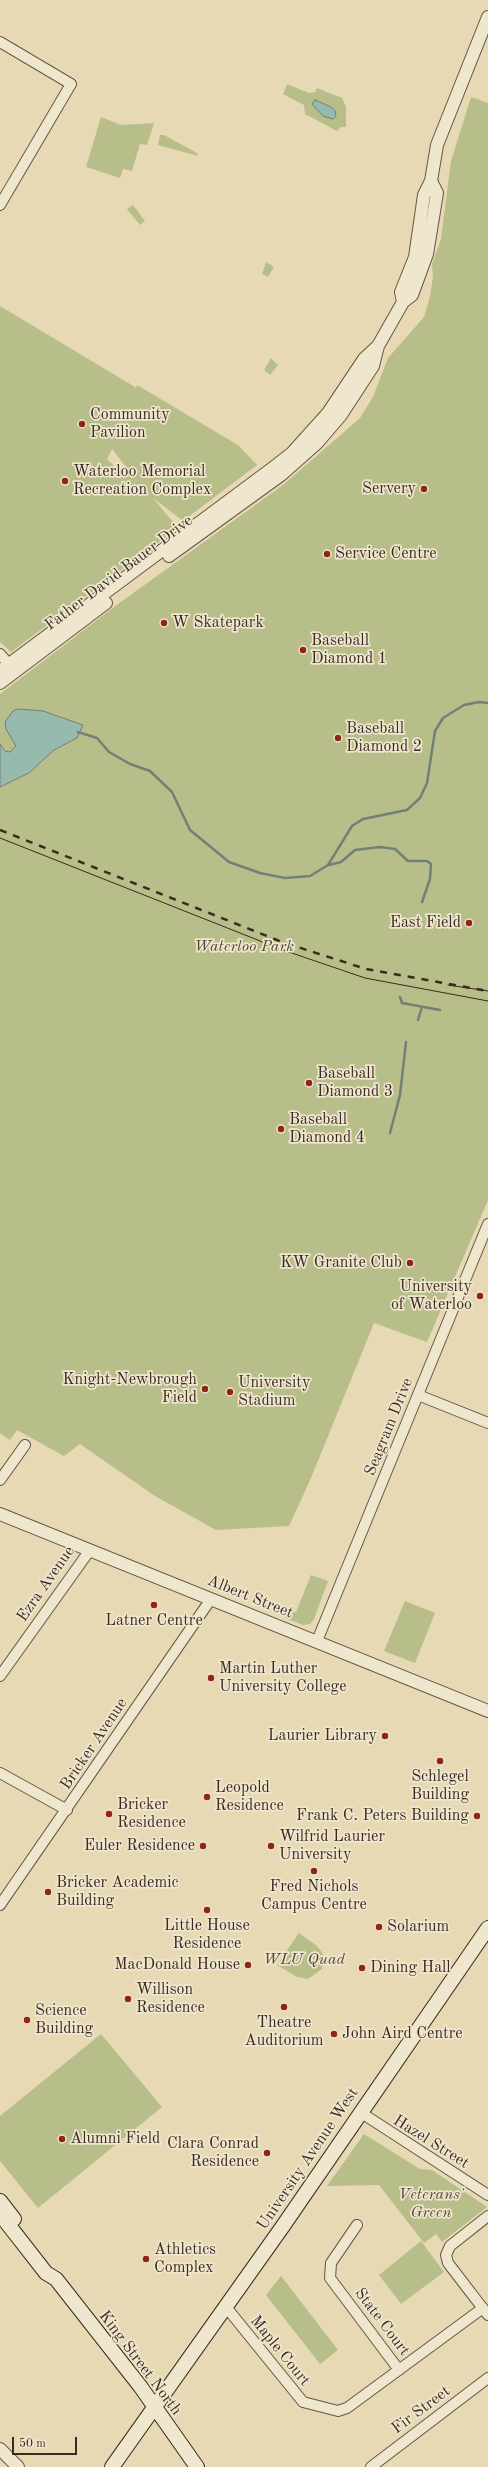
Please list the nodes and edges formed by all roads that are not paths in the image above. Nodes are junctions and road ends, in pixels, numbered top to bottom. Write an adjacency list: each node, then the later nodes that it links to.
1 (488, 16): 5 (street, Father David Bauer Drive)
2 (0, 42): 3 (street)
3 (0, 205)
4 (0, 654): 5 (street)
5 (8, 669): 6 (street, Father David Bauer Drive)
6 (0, 683)
7 (488, 1224): 8 (street, Seagram Drive)
8 (418, 1395): 9 (street); 15 (street, Seagram Drive)
9 (488, 1423)
10 (25, 1445): 11 (street)
11 (0, 1480)
12 (0, 1514): 13 (street, Albert Street)
13 (90, 1550): 14 (street, Albert Street); 16 (street, Ezra Avenue)
14 (211, 1599): 15 (street, Albert Street); 19 (street, Bricker Avenue)
15 (316, 1641): 17 (street, Albert Street)
16 (0, 1676)
17 (488, 1711)
18 (0, 1773): 19 (street)
19 (67, 1810): 20 (street, Bricker Avenue)
20 (0, 1905)
21 (488, 1928): 22 (main road, University Avenue West)
22 (360, 2112): 23 (street, Hazel Street); 29 (main road, University Avenue West)
23 (488, 2195)
24 (0, 2201): 28 (main road, King Street North)
25 (0, 2214): 28 (main road, King Street North)
26 (488, 2216): 30 (street)
27 (357, 2225): 31 (street, State Court)
28 (56, 2279): 33 (main road, King Street North)
29 (226, 2307): 31 (street, Maple Court); 33 (main road, University Avenue West)
30 (485, 2311): 31 (street, State Court)
31 (399, 2370)
32 (488, 2378): 38 (street, Fir Street)
33 (154, 2407): 36 (main road, University Avenue West); 37 (main road, King Street North)
34 (0, 2449): 35 (street)
35 (18, 2467)
36 (112, 2467)
37 (198, 2467)
38 (371, 2467)

